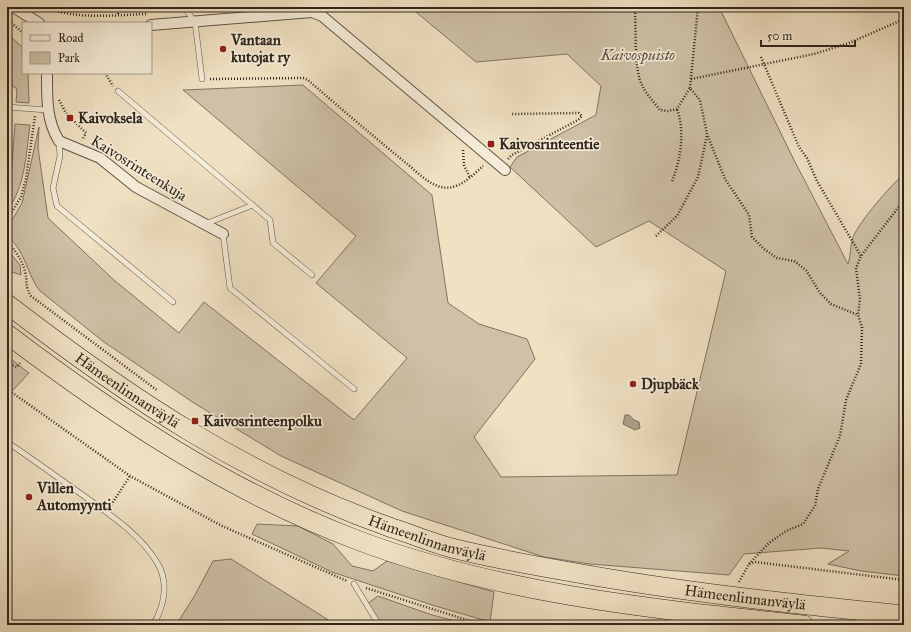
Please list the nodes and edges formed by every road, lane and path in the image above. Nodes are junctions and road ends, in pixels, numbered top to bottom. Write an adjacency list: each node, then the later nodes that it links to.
1 (13, 7): 10 (street)
2 (118, 7): 7 (path)
3 (184, 7): 11 (lane)
4 (635, 7): 24 (path)
5 (698, 7): 19 (path)
6 (264, 12): 11 (street); 32 (street)
7 (118, 15)
8 (7, 19): 13 (path)
9 (904, 19): 15 (path)
10 (37, 22)
11 (195, 22): 12 (street); 18 (lane)
12 (152, 25)
13 (22, 32)
14 (761, 57): 15 (path)
15 (764, 65): 19 (path); 44 (path)
16 (47, 74): 26 (street)
17 (106, 74): 21 (path)
18 (202, 79): 35 (path)
19 (691, 79): 20 (path)
20 (690, 88): 24 (path); 28 (path)
21 (118, 91): 38 (lane)
22 (57, 94): 31 (path)
23 (7, 107): 25 (lane)
24 (677, 109): 36 (path)
25 (36, 110): 26 (lane); 39 (path)
26 (47, 110): 29 (street)
27 (512, 114): 33 (path)
28 (707, 134): 42 (path); 48 (path)
29 (59, 141): 31 (street, Kaivosrinteenkuja); 46 (lane)
30 (462, 146): 35 (path)
31 (77, 147): 40 (street, Kaivosrinteenkuja)
32 (491, 159): 34 (street); 35 (path)
33 (508, 159)
34 (505, 170)
35 (470, 178)
36 (672, 181)
37 (904, 200): 44 (path)
38 (253, 206): 40 (lane); 45 (lane)
39 (7, 220)
40 (204, 224): 41 (street, Kaivosrinteenkuja)
41 (223, 234): 53 (lane)
42 (656, 236)
43 (7, 242): 54 (path)
44 (861, 256): 48 (path)
45 (312, 275)
46 (173, 302)
47 (7, 304): 62 (highway, Hämeenlinnanväylä)
48 (858, 314): 58 (path)
49 (7, 334): 66 (highway, Hämeenlinnanväylä)
50 (7, 363): 51 (path)
51 (20, 363)
52 (7, 389): 56 (path)
53 (354, 389)
54 (163, 395)
55 (7, 442): 57 (lane)
56 (130, 476): 57 (path); 60 (path)
57 (106, 512): 63 (lane)
58 (749, 564): 59 (path); 61 (path)
59 (904, 580)
60 (354, 584): 64 (lane); 65 (path)
61 (736, 586)
62 (904, 615)
63 (153, 625)
64 (379, 625)
65 (483, 625)
66 (804, 625)

